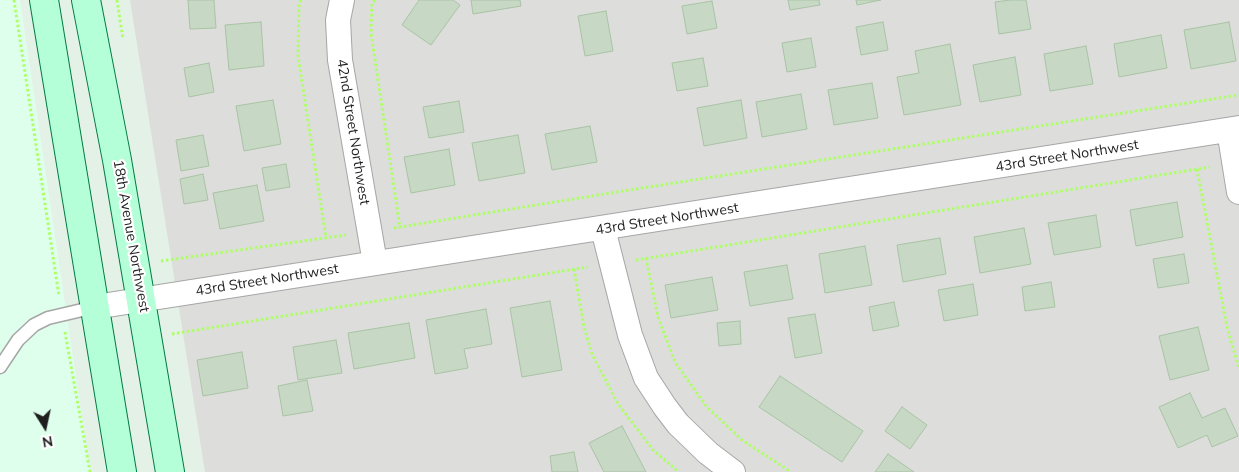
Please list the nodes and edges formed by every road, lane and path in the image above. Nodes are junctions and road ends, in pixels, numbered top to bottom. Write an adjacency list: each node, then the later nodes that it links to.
1 (14, 0): 15 (path)
2 (44, 0): 14 (main road)
3 (86, 0): 13 (main road, 18th Avenue Northwest)
4 (301, 0): 11 (path)
5 (342, 0): 12 (street, 42nd Street Northwest)
6 (376, 0): 7 (path)
7 (1239, 94)
8 (1234, 129): 9 (street); 10 (street, 43rd Street Northwest)
9 (1239, 192)
10 (603, 229): 12 (street, 43rd Street Northwest); 23 (street)
11 (158, 262)
12 (375, 263): 13 (street, 43rd Street Northwest)
13 (142, 300): 14 (street, 43rd Street Northwest); 21 (main road, 18th Avenue Northwest)
14 (95, 307): 15 (lane); 20 (main road)
15 (61, 314): 17 (lane); 19 (path)
16 (166, 335): 22 (path)
17 (0, 367)
18 (1239, 368): 24 (path)
19 (90, 472)
20 (122, 472)
21 (170, 472)
22 (679, 472)
23 (732, 472)
24 (791, 472)

